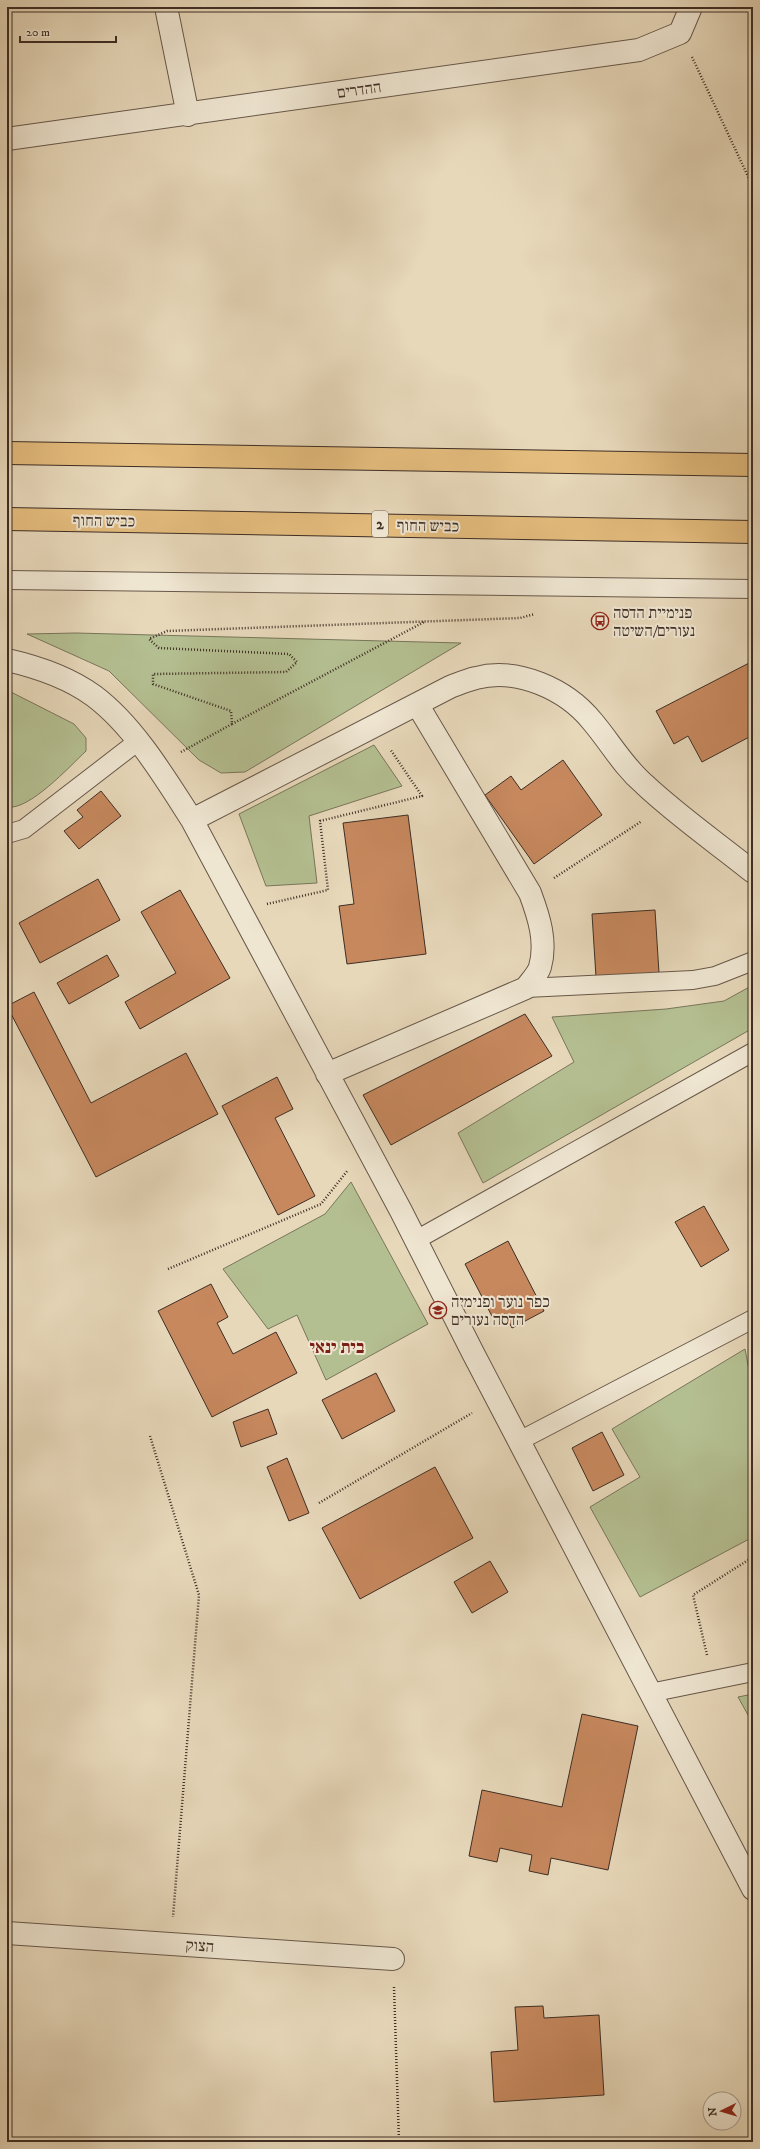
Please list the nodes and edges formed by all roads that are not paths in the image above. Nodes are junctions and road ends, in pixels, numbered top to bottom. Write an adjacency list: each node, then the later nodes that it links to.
1 (166, 7): 3 (street)
2 (691, 7): 3 (street, ההדרים)
3 (188, 115): 4 (street, ההדרים)
4 (7, 139)
5 (7, 453): 6 (highway)
6 (753, 465)
7 (7, 518): 8 (highway, כביש החוף / 2)
8 (753, 532)
9 (7, 580): 10 (lane)
10 (753, 589)
11 (7, 660): 13 (street)
12 (417, 704): 14 (street); 16 (street); 18 (street)
13 (137, 742): 14 (street); 15 (lane)
14 (192, 820): 20 (street)
15 (7, 834)
16 (753, 872)
17 (753, 961): 18 (lane)
18 (526, 988): 20 (street)
19 (753, 1052): 21 (lane)
20 (327, 1074): 21 (street)
21 (416, 1240): 23 (street)
22 (753, 1319): 23 (lane)
23 (519, 1441): 25 (street)
24 (753, 1672): 25 (lane)
25 (650, 1693): 26 (street)
26 (753, 1889)
27 (7, 1932): 28 (street, הצוק)
28 (393, 1959)

